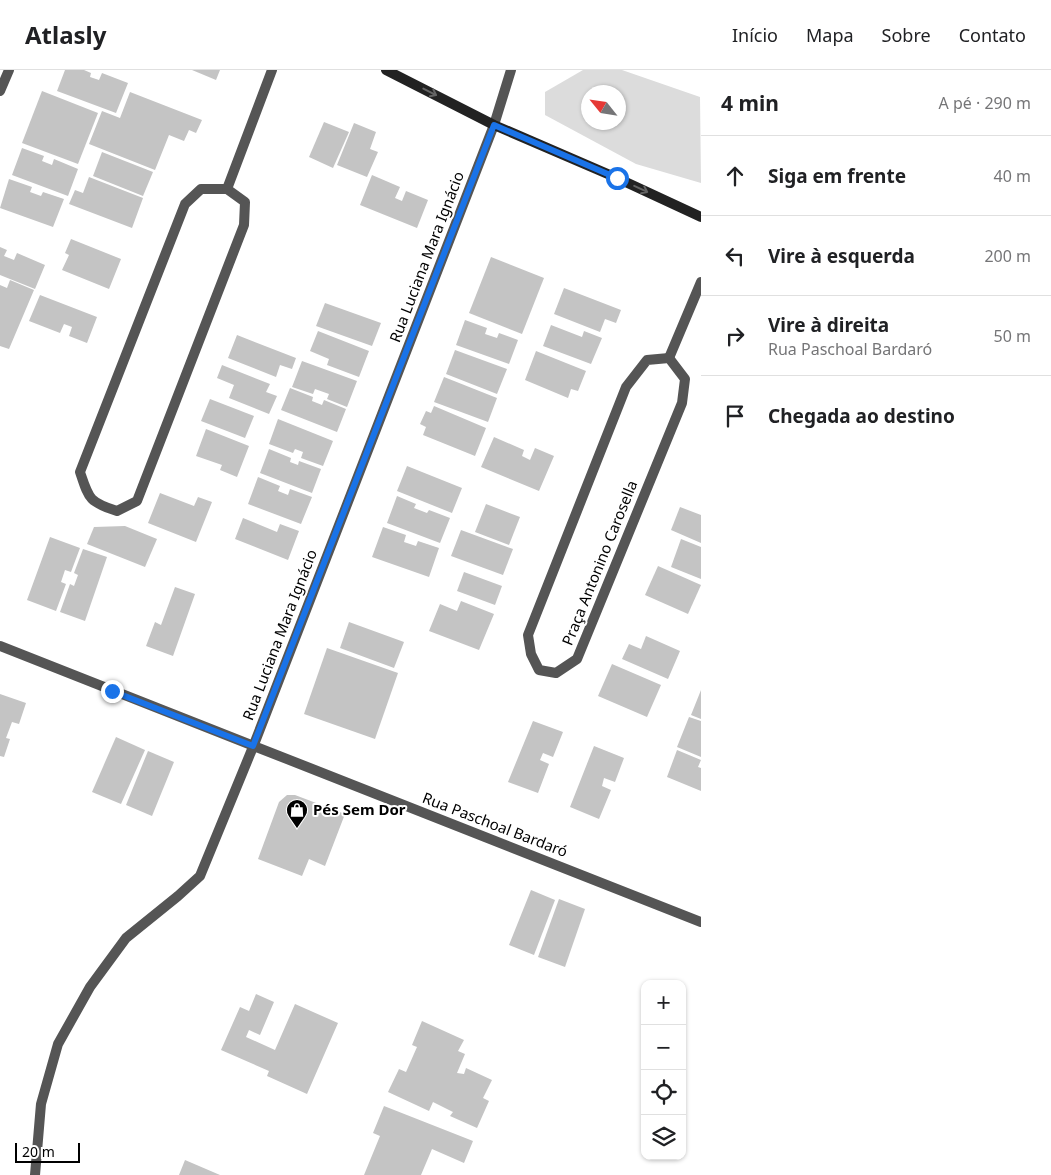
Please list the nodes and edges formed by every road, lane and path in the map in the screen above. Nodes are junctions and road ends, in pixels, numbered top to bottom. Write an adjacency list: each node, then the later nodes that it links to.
1 (9, 70): 5 (street)
2 (272, 70): 7 (street)
3 (386, 70): 6 (main road, one-way to 6)
4 (511, 70): 6 (street, Rua Luciana Mara Ignácio)
5 (0, 91)
6 (494, 125): 8 (main road, one-way to 8); 12 (street, Rua Luciana Mara Ignácio)
7 (227, 189): 7 (street)
8 (701, 217)
9 (701, 282): 10 (street)
10 (669, 358): 10 (street, Praça Antonino Carosella)
11 (0, 646): 12 (street, Rua Paschoal Bardaró)
12 (253, 746): 13 (street, Rua Paschoal Bardaró); 14 (street, Rua Luciana Mara Ignácio)
13 (701, 922)
14 (35, 1175)

